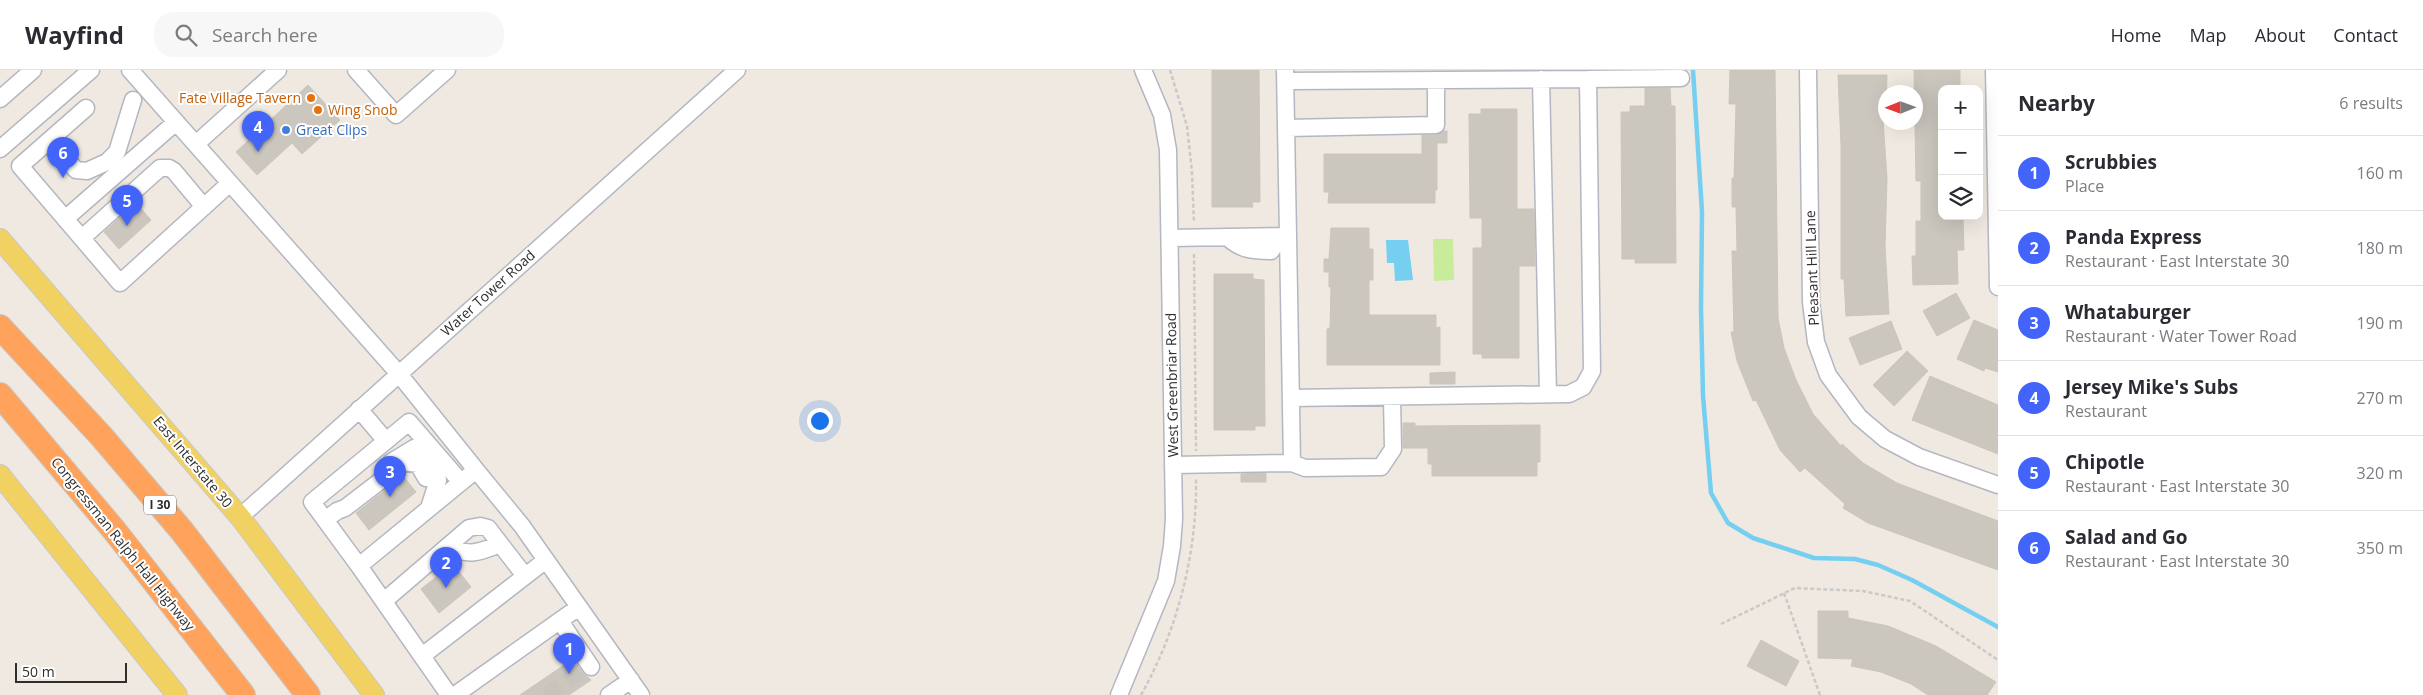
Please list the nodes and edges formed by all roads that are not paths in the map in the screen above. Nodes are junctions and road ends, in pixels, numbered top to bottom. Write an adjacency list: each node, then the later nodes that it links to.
1 (33, 70): 19 (street)
2 (91, 70): 20 (street)
3 (130, 70): 18 (street)
4 (278, 70): 26 (street)
5 (356, 70): 6 (street)
6 (447, 70)
7 (737, 70): 37 (street, Water Tower Road)
8 (1143, 70): 33 (street, West Greenbriar Road)
9 (1808, 70): 50 (street, Pleasant Hill Lane)
10 (1994, 70): 35 (street)
11 (1465, 75): 12 (street); 17 (street)
12 (1510, 75): 15 (street)
13 (1286, 76): 17 (street); 24 (street)
14 (1681, 78): 16 (street)
15 (1541, 79): 16 (street); 38 (street)
16 (1588, 79): 38 (street)
17 (1436, 80): 24 (street)
18 (143, 85): 23 (street); 25 (street)
19 (0, 99)
20 (53, 102): 22 (street); 27 (street)
21 (86, 108): 22 (street)
22 (70, 122): 25 (street)
23 (176, 122): 26 (street); 30 (street)
24 (1286, 128): 31 (street)
25 (50, 140): 30 (street)
26 (196, 144): 28 (street)
27 (0, 149)
28 (230, 183): 29 (street); 37 (street)
29 (204, 207): 32 (street); 32 (street)
30 (65, 219): 32 (street)
31 (1284, 236): 33 (street); 40 (street)
32 (82, 238)
33 (1170, 238): 45 (street, West Greenbriar Road)
34 (0, 239): 52 (main road, East Interstate 30)
35 (1998, 287)
36 (0, 326): 67 (highway, I 30)
37 (399, 374): 42 (street, Water Tower Road); 46 (street)
38 (1548, 394): 41 (street)
39 (0, 395): 66 (highway, Congressman Ralph Hall Highway)
40 (1291, 398): 41 (street); 44 (street)
41 (1392, 398): 44 (street)
42 (359, 409): 43 (street); 52 (street, Water Tower Road)
43 (386, 442): 49 (street); 51 (street)
44 (1292, 463): 45 (street)
45 (1174, 465): 71 (street, West Greenbriar Road)
46 (476, 470): 49 (street); 55 (street)
47 (0, 475): 65 (main road)
48 (427, 481): 49 (street); 51 (street); 51 (street); 56 (street)
49 (460, 481)
50 (1998, 485)
51 (331, 516): 56 (street)
52 (240, 517): 68 (main road, East Interstate 30)
53 (500, 544): 54 (street); 54 (street); 57 (street)
54 (446, 548): 58 (street)
55 (546, 560): 57 (street); 59 (street)
56 (359, 566): 58 (street)
57 (525, 576): 61 (street)
58 (384, 601): 61 (street)
59 (579, 607): 60 (street); 62 (street)
60 (560, 621): 62 (street); 64 (street)
61 (422, 656): 64 (street)
62 (617, 660): 63 (street)
63 (631, 680): 69 (street); 70 (street)
64 (457, 694)
65 (177, 695)
66 (243, 695)
67 (308, 695)
68 (374, 695)
69 (609, 695)
70 (641, 695)
71 (1119, 695)

